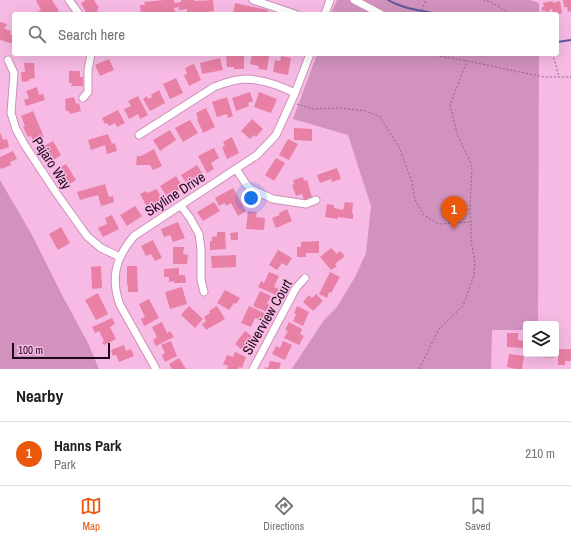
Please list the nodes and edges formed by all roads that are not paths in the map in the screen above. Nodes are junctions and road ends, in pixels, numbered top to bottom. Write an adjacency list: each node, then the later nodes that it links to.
1 (69, 0): 5 (street)
2 (253, 0): 6 (street)
3 (330, 0): 7 (street)
4 (354, 0): 8 (street)
5 (78, 12)
6 (289, 12)
7 (326, 12)
8 (377, 12)
9 (91, 56): 13 (street)
10 (309, 56): 12 (street, Skyline Drive)
11 (8, 60): 18 (street, Pajaro Way)
12 (295, 93): 14 (street); 15 (street, Skyline Drive)
13 (83, 98)
14 (139, 135)
15 (236, 169): 16 (street); 17 (street, Skyline Drive)
16 (316, 200)
17 (181, 206): 18 (street, Skyline Drive); 20 (street)
18 (120, 257): 21 (street, Skyline Drive)
19 (305, 278): 22 (street, Silverview Court)
20 (204, 292)
21 (156, 369)
22 (253, 369)

